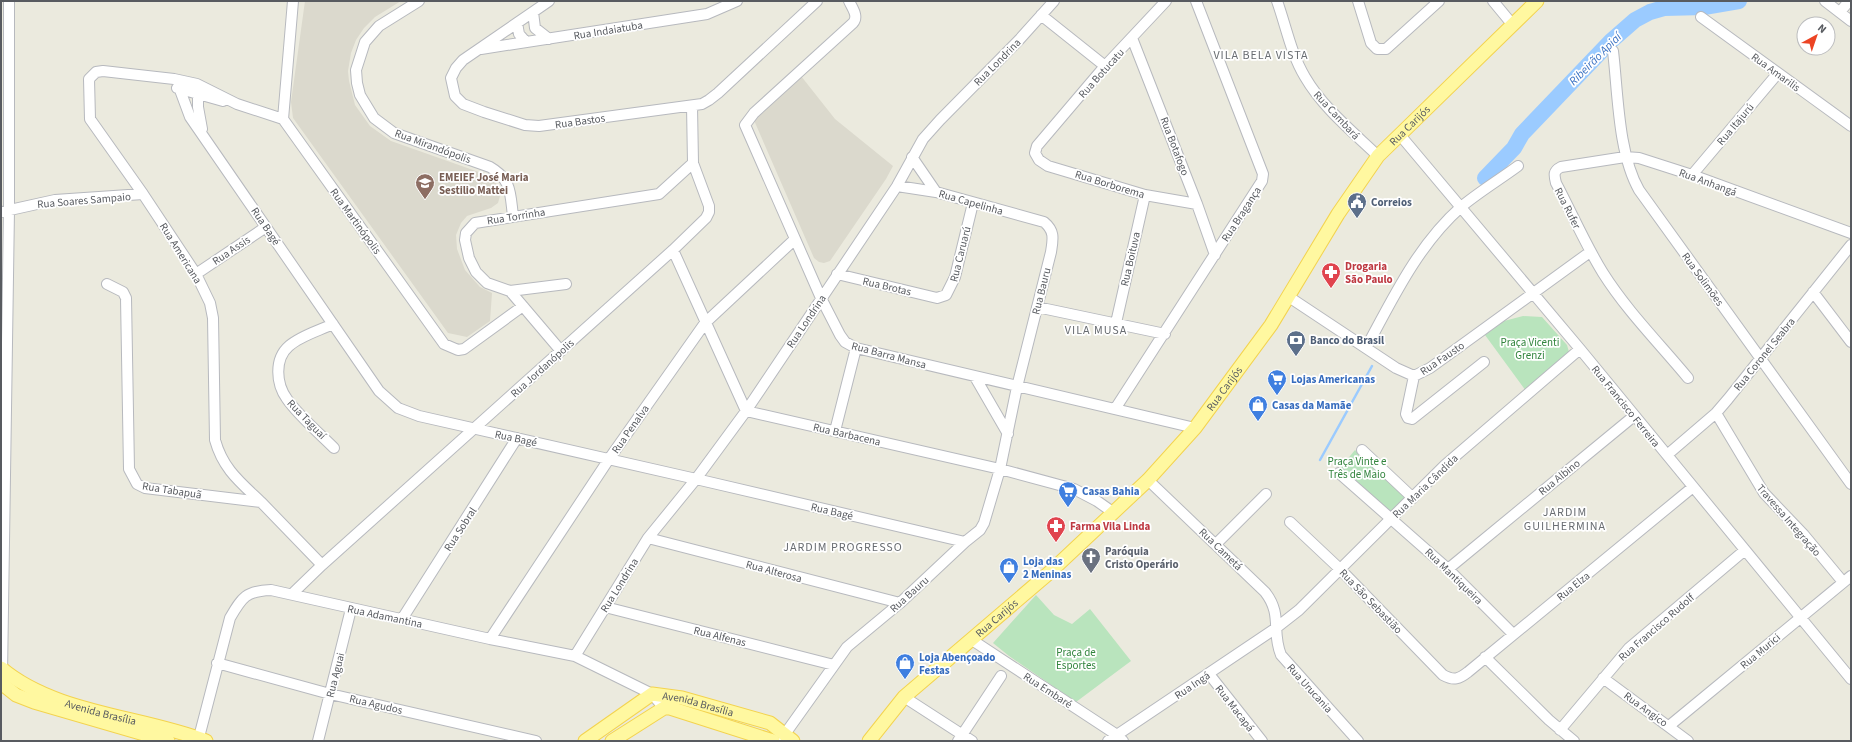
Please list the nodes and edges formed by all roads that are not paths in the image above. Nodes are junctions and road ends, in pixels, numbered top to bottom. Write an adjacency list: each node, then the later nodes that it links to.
1 (9, 1): 56 (street)
2 (293, 1): 37 (street)
3 (419, 1): 57 (street, Rua Mirandópolis)
4 (549, 1): 18 (street, Rua Bastos)
5 (737, 1): 26 (street, Rua Indaiatuba)
6 (817, 1): 36 (street, Rua Bastos)
7 (849, 1): 61 (street, Rua Barra Mansa)
8 (1054, 1): 20 (street, Rua Londrina)
9 (1166, 1): 25 (street, Rua Botucatu)
10 (1196, 1): 65 (street, Rua Bragança)
11 (1277, 1): 42 (street, Rua Cambará)
12 (1358, 1): 13 (street)
13 (1439, 1)
14 (1493, 1): 24 (street)
15 (1537, 1): 24 (main road, Rua Carijós)
16 (1824, 1): 19 (street)
17 (1849, 1): 19 (street)
18 (533, 12): 23 (street, Rua Bastos); 26 (street)
19 (1840, 12): 22 (street)
20 (1041, 15): 30 (street); 43 (street, Rua Londrina)
21 (1701, 17): 31 (street, Rua Amarilis)
22 (1851, 21)
23 (517, 23): 27 (street); 28 (street, Rua Bastos)
24 (1512, 24): 40 (main road, Rua Carijós)
25 (1132, 38): 30 (street, Rua Botucatu); 54 (street, Rua Botafogo)
26 (549, 39): 27 (street, Rua Indaiatuba)
27 (526, 42): 28 (street, Rua Indaiatuba)
28 (477, 50): 36 (street, Rua Bastos)
29 (1613, 51): 44 (street, Rua Solimões)
30 (1105, 66): 41 (street, Rua Botucatu)
31 (1778, 73): 38 (street, Rua Amarilis); 48 (street, Rua Itajurú)
32 (159, 78): 33 (street); 35 (street); 51 (street, Rua Americana)
33 (180, 90): 34 (street); 39 (street, Rua Bagé)
34 (198, 96): 35 (street); 39 (street, Rua Bagé)
35 (237, 104): 37 (street)
36 (692, 106): 45 (street, Rua Jordanópolis)
37 (283, 119): 76 (street, Rua Martinópolis)
38 (1851, 126)
39 (203, 133): 59 (street, Rua Bagé)
40 (1400, 135): 42 (main road, Rua Carijós); 55 (street, Rua Francisco Ferreira)
41 (1037, 146): 52 (street, Rua Borborema)
42 (1378, 156): 73 (main road, Rua Carijós)
43 (912, 157): 49 (street, Rua Londrina); 50 (street)
44 (1625, 157): 47 (street, Rua Anhangá); 48 (street, Rua Anhangá); 87 (street, Rua Solimões)
45 (693, 162): 57 (street, Rua Torrinha); 63 (street, Rua Jordanópolis)
46 (1518, 166): 55 (street)
47 (1561, 167): 64 (street, Rua Rufer)
48 (1692, 175): 60 (street, Rua Anhangá)
49 (897, 186): 50 (street, Rua Capelinha); 67 (street, Rua Londrina)
50 (936, 192): 53 (street, Rua Capelinha)
51 (143, 194): 56 (street, Rua Soares Sampaio); 66 (street, Rua Americana)
52 (1145, 195): 54 (street, Rua Borborema); 79 (street, Rua Boituva)
53 (972, 203): 58 (street, Rua Capelinha); 75 (street, Rua Caruarú)
54 (1197, 204): 65 (street, Rua Botafogo)
55 (1461, 207): 72 (street, Rua Francisco Ferreira); 84 (street)
56 (5, 211): 136 (street)
57 (513, 216): 70 (street, Rua Torrinha)
58 (1044, 222): 77 (street, Rua Bauru)
59 (266, 227): 66 (street, Rua Assis); 80 (street, Rua Bagé)
60 (1851, 233)
61 (794, 240): 74 (street, Rua Barra Mansa); 78 (street, Rua Penalva)
62 (1851, 245): 71 (street, Rua Coronel Seabra)
63 (673, 250): 78 (street); 86 (street, Rua Jordanópolis)
64 (1590, 252): 72 (street, Rua Fausto); 91 (street)
65 (1215, 255): 81 (street, Rua Bragança)
66 (196, 274): 114 (street, Rua Americana)
67 (837, 274): 74 (street, Rua Londrina); 75 (street, Rua Brotas)
68 (107, 284): 114 (street, Rua Tabapuã)
69 (566, 284): 70 (street)
70 (510, 291): 76 (street, Rua Torrinha)
71 (1813, 292): 82 (street); 87 (street, Rua Coronel Seabra)
72 (1533, 294): 85 (street, Rua Francisco Ferreira); 89 (street, Rua Fausto)
73 (1289, 297): 84 (street, Rua Fausto); 97 (main road, Rua Carijós)
74 (821, 298): 83 (street, Rua Barra Mansa); 94 (street, Rua Londrina)
75 (937, 298)
76 (523, 306): 86 (street, Rua Torrinha)
77 (1037, 307): 79 (street); 92 (street, Rua Bauru)
78 (705, 323): 94 (street); 105 (street, Rua Penalva)
79 (1116, 323): 81 (street)
80 (332, 324): 98 (street, Rua Bagé); 102 (street, Rua Taguaí)
81 (1164, 334): 93 (street, Rua Bragança)
82 (1851, 342)
83 (856, 348): 90 (street, Rua Barra Mansa); 99 (street)
84 (1366, 348): 89 (street, Rua Fausto)
85 (1580, 349): 96 (street, Rua Francisco Ferreira); 113 (street, Rua Maria Cândida)
86 (561, 351): 98 (street, Rua Jordanópolis)
87 (1760, 359): 95 (street, Rua Coronel Seabra); 110 (street, Rua Solimões)
88 (1484, 362): 89 (street)
89 (1414, 376)
90 (975, 377): 92 (street, Rua Barra Mansa); 100 (street)
91 (1688, 378)
92 (1017, 387): 93 (street, Rua Barra Mansa); 100 (street, Rua Bauru)
93 (1115, 409): 97 (street, Rua Barra Mansa)
94 (746, 411): 99 (street, Rua Barbacena); 108 (street, Rua Londrina)
95 (1716, 413): 104 (street, Rua Coronel Seabra); 125 (street, Travessa Integração)
96 (1634, 416): 104 (street, Rua Francisco Ferreira); 123 (street, Rua Albino)
97 (1195, 428): 109 (main road, Rua Carijós)
98 (474, 429): 101 (street, Rua Bagé); 122 (street, Rua Jordanópolis)
99 (835, 431): 106 (street, Rua Barbacena)
100 (1008, 434): 106 (street, Rua Bauru)
101 (517, 438): 105 (street, Rua Bagé); 131 (street, Rua Sobral)
102 (334, 448)
103 (1362, 450): 113 (street)
104 (1667, 455): 111 (street, Rua Francisco Ferreira)
105 (609, 459): 108 (street, Rua Bagé); 134 (street, Rua Penalva)
106 (1000, 469): 115 (street, Rua Barbacena); 119 (street, Rua Bauru)
107 (1339, 472): 116 (street, Rua Mantiqueira)
108 (696, 479): 118 (street, Rua Londrina); 119 (street, Rua Bagé)
109 (1148, 480): 115 (main road, Rua Carijós); 120 (street, Rua Cametá)
110 (1851, 484)
111 (1693, 487): 121 (street, Rua Francisco Ferreira); 133 (street, Rua Elza)
112 (1266, 494): 120 (street)
113 (1412, 498): 116 (street, Rua Maria Cândida)
114 (261, 502): 122 (street)
115 (1114, 513): 135 (main road, Rua Carijós)
116 (1392, 518): 123 (street, Rua Mantiqueira); 124 (street, Rua Maria Cândida)
117 (1290, 522): 124 (street, Rua São Sebastião)
118 (648, 538): 127 (street, Rua Alterosa); 128 (street, Rua Londrina)
119 (964, 542): 127 (street, Rua Bauru)
120 (1216, 544): 132 (street, Rua Cametá)
121 (1745, 550): 130 (street, Rua Francisco Ferreira); 144 (street, Rua Francisco Rudolf)
122 (322, 565): 126 (street, Rua Jordanópolis)
123 (1448, 569): 133 (street, Rua Mantiqueira)
124 (1341, 570): 132 (street, Rua Maria Cândida); 145 (street, Rua São Sebastião)
125 (1847, 579): 130 (street, Rua Murici)
126 (292, 594): 129 (street, Rua Adamantina); 139 (street, Rua Adamantina)
127 (900, 603): 140 (street, Rua Bauru)
128 (605, 608): 137 (street, Rua Londrina); 140 (street, Rua Alfenas)
129 (351, 609): 131 (street, Rua Adamantina); 147 (street, Rua Aguai)
130 (1800, 617): 146 (street, Rua Francisco Ferreira); 151 (street, Rua Murici)
131 (402, 619): 134 (street, Rua Adamantina)
132 (1276, 628): 141 (street, Rua Ingá); 167 (street, Rua Urucania)
133 (1514, 634): 138 (street, Rua Elza)
134 (490, 639): 137 (street, Rua Adamantina)
135 (972, 640): 149 (main road, Rua Carijós); 154 (street, Rua Embaré)
136 (2, 651): 142 (street)
137 (575, 656): 148 (street, Rua Adamantina)
138 (1485, 657): 145 (street, Rua Elza); 152 (street)
139 (217, 663): 147 (street, Rua Agudos); 156 (street, Rua Adamantina)
140 (834, 665): 155 (street, Rua Bauru)
141 (1209, 674): 154 (street, Rua Ingá); 166 (street, Rua Macapá)
142 (2, 676): 156 (main road, Avenida Brasília); 157 (main road, Avenida Brasília)
143 (1001, 676): 153 (street)
144 (1603, 678): 151 (street, Rua Angico); 152 (street, Rua Francisco Rudolf)
145 (1451, 679)
146 (1851, 679)
147 (330, 694): 158 (street, Rua Aguai); 159 (street, Rua Agudos)
148 (652, 694): 150 (street, Rua Adamantina); 155 (main road, Avenida Brasília); 160 (main road, Avenida Brasília)
149 (904, 697): 153 (street); 163 (main road, Rua Carijós)
150 (664, 708): 161 (main road, Avenida Brasília); 162 (main road, Avenida Brasília)
151 (1670, 726): 169 (street, Rua Angico)
152 (1560, 730): 168 (street)
153 (961, 738): 164 (street)
154 (1120, 738): 165 (street, Rua Ingá)
155 (787, 739)
156 (201, 740)
157 (168, 741)
158 (318, 741)
159 (536, 741)
160 (586, 741)
161 (612, 741)
162 (774, 741)
163 (869, 741)
164 (972, 741)
165 (1108, 741)
166 (1262, 741)
167 (1358, 741)
168 (1574, 741)
169 (1688, 741)

